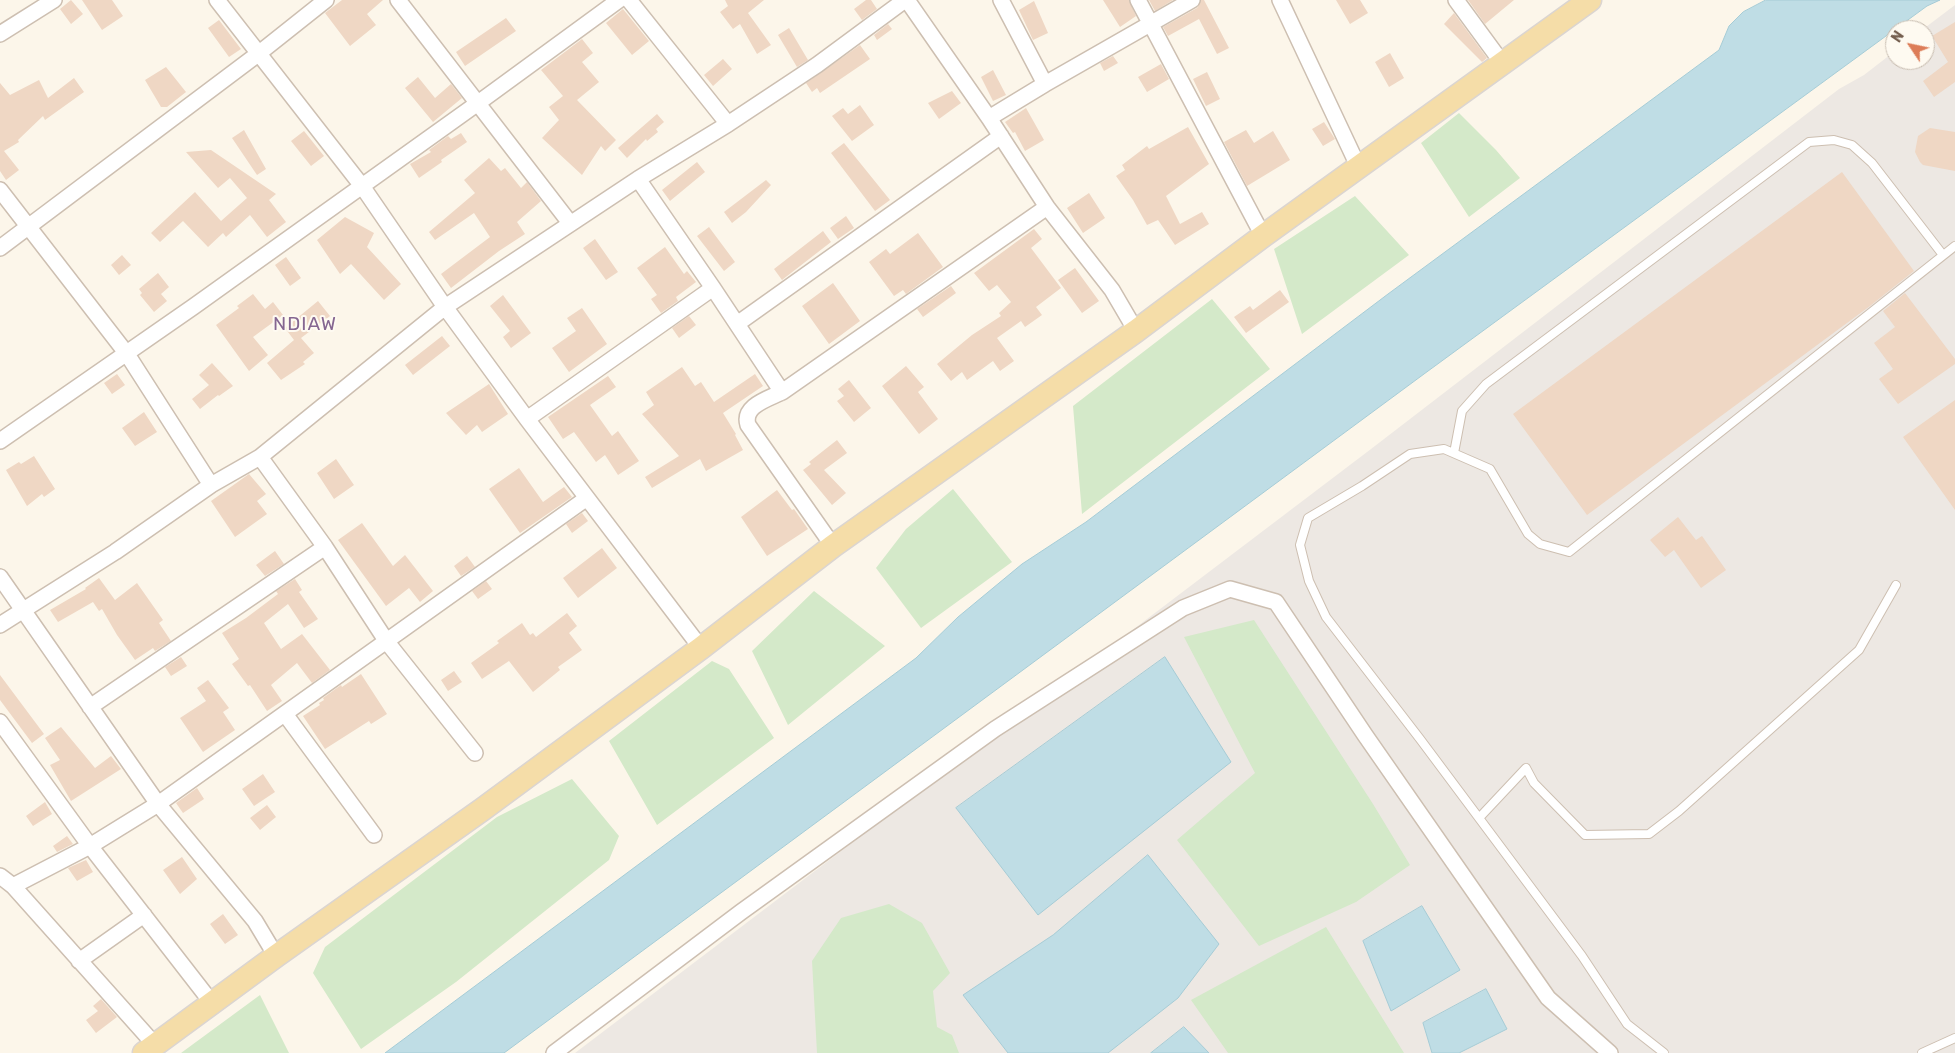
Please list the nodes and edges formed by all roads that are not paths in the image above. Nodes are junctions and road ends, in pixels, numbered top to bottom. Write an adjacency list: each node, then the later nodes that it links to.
1 (54, 0): 15 (street)
2 (217, 0): 16 (street)
3 (326, 0): 16 (street)
4 (398, 0): 19 (street)
5 (619, 0): 19 (street)
6 (629, 0): 21 (street)
7 (906, 0): 20 (street); 21 (street)
8 (1001, 0): 18 (street)
9 (1138, 0): 14 (street)
10 (1192, 0): 14 (street)
11 (1280, 0): 23 (street)
12 (1456, 0): 17 (street)
13 (1590, 0): 17 (main road)
14 (1150, 23): 18 (street); 30 (street)
15 (0, 34)
16 (258, 54): 25 (street); 29 (street)
17 (1503, 64): 23 (main road)
18 (1045, 84): 20 (street)
19 (478, 103): 25 (street); 28 (street)
20 (990, 118): 22 (street)
21 (728, 124): 24 (street)
22 (1002, 136): 27 (street); 36 (street)
23 (1359, 168): 30 (main road)
24 (638, 179): 28 (street); 34 (street)
25 (362, 186): 35 (street); 38 (street)
26 (0, 190): 29 (street)
27 (1047, 207): 37 (street); 39 (street)
28 (570, 223): 35 (street)
29 (28, 227): 32 (street); 38 (street)
30 (1263, 236): 37 (main road)
31 (1955, 246): 33 (lane)
32 (0, 248)
33 (1943, 255): 42 (lane); 42 (lane)
34 (713, 288): 36 (street); 40 (street)
35 (445, 307): 40 (street); 43 (street)
36 (736, 324): 39 (street)
37 (1136, 331): 46 (main road)
38 (127, 354): 41 (street); 44 (street)
39 (782, 392): 46 (street)
40 (527, 419): 45 (street)
41 (0, 441)
42 (1454, 453): 59 (lane)
43 (260, 457): 44 (street); 47 (street)
44 (211, 485): 50 (street)
45 (587, 498): 52 (street); 53 (street)
46 (832, 546): 53 (main road)
47 (325, 547): 52 (street); 54 (street)
48 (0, 577): 50 (street)
49 (1896, 585): 59 (lane)
50 (22, 611): 51 (street); 54 (street)
51 (0, 625)
52 (387, 642): 55 (street); 57 (street)
53 (701, 648): 65 (main road)
54 (90, 707): 58 (street)
55 (285, 714): 58 (street); 60 (street)
56 (0, 722): 61 (street)
57 (475, 753)
58 (158, 804): 61 (street); 65 (street)
59 (1479, 818): 72 (lane)
60 (374, 835)
61 (90, 846): 63 (street); 64 (street)
62 (0, 876): 63 (street)
63 (13, 886): 66 (street)
64 (144, 915): 66 (street); 67 (street)
65 (276, 956): 67 (main road)
66 (79, 961): 69 (street)
67 (212, 1004): 69 (main road)
68 (1955, 1038): 73 (lane)
69 (150, 1049)
70 (554, 1053): 71 (street)
71 (1610, 1053)
72 (1664, 1053)
73 (1922, 1053)

